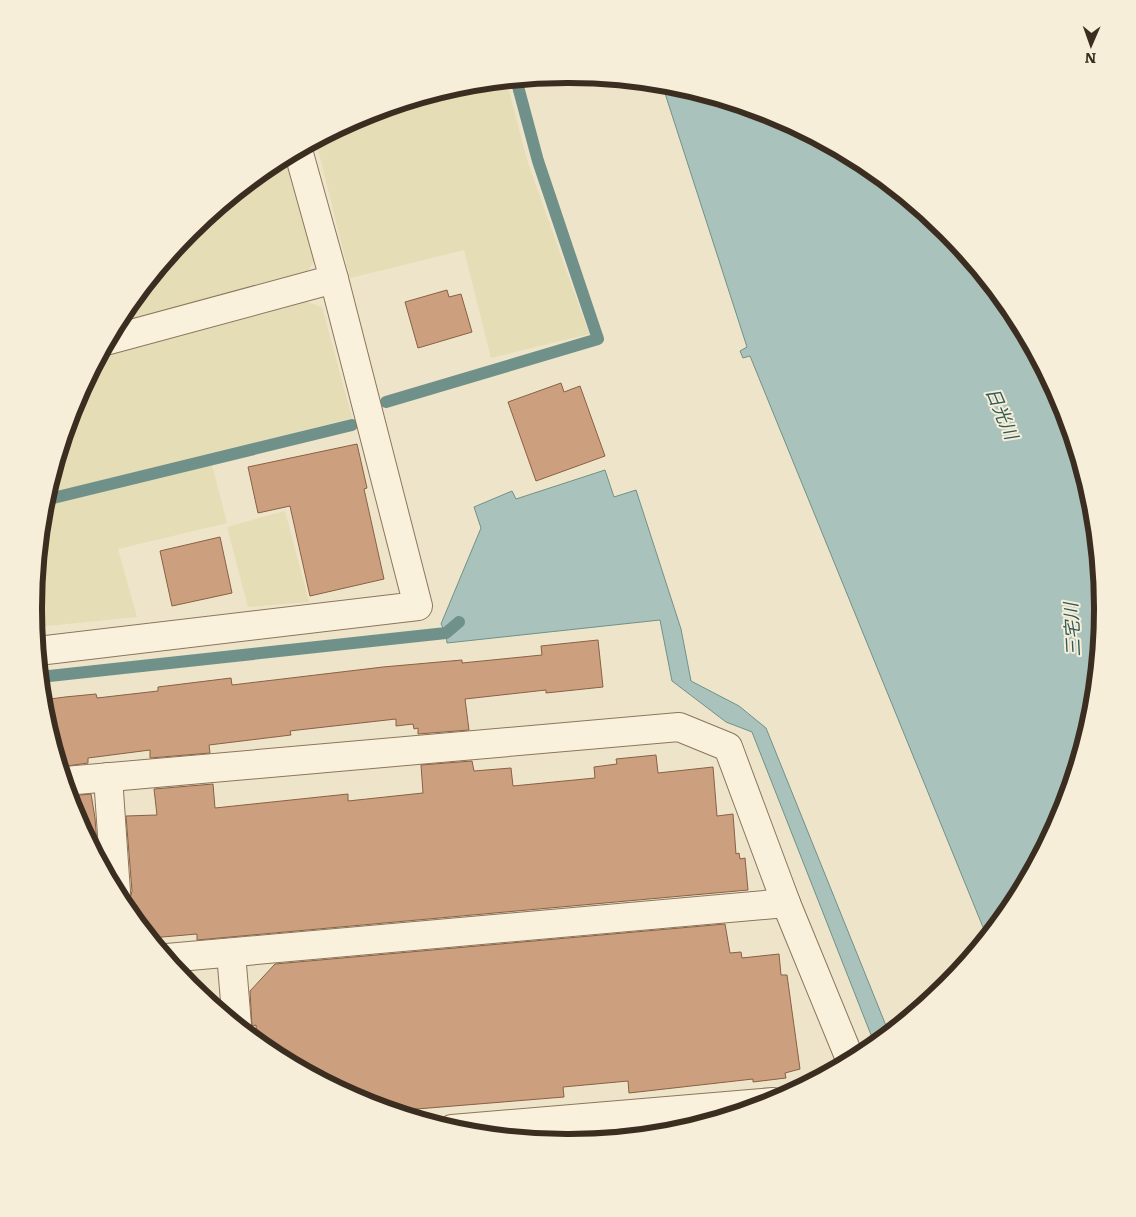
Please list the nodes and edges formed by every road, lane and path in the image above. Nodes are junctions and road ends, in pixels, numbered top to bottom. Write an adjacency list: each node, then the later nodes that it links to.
1 (300, 156): 2 (street)
2 (334, 279): 3 (street); 4 (street)
3 (118, 337)
4 (45, 649)
5 (108, 777): 6 (street); 7 (street); 8 (street)
6 (71, 780)
7 (115, 874)
8 (786, 903): 9 (street); 12 (street)
9 (231, 953): 10 (street); 11 (street)
10 (175, 957)
11 (236, 1015)
12 (848, 1053)
13 (740, 1105): 14 (street)
14 (480, 1127)

